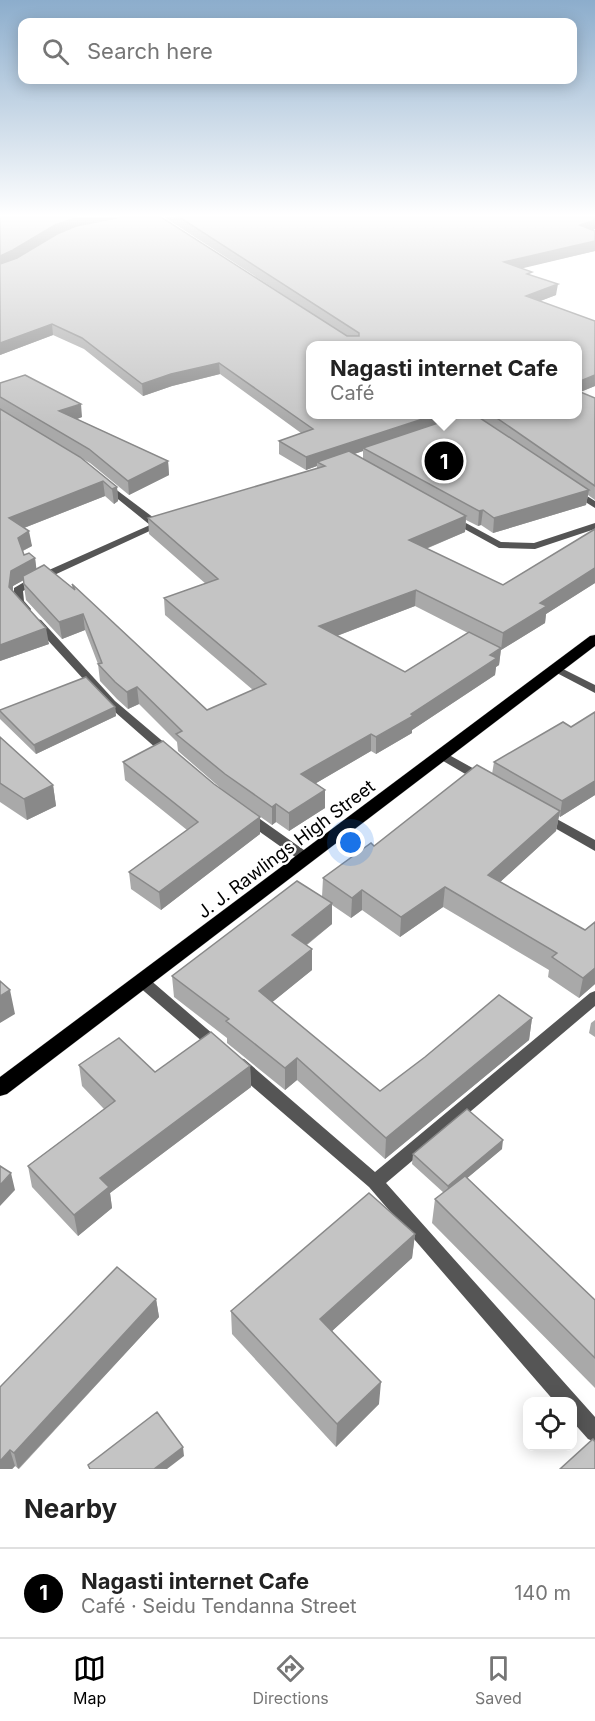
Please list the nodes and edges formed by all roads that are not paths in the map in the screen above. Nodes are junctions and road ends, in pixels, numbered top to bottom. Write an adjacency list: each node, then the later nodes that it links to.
1 (101, 481): 6 (street)
2 (566, 485): 3 (street)
3 (595, 505)
4 (439, 511): 7 (street)
5 (168, 522): 6 (street)
6 (156, 525): 12 (street)
7 (595, 526)
8 (595, 639): 9 (main road, J. J. Rawlings High Street)
9 (556, 669): 10 (street); 11 (main road, J. J. Rawlings High Street)
10 (595, 690)
11 (442, 755): 13 (street); 17 (main road, J. J. Rawlings High Street)
12 (181, 763)
13 (493, 785)
14 (534, 809): 16 (street)
15 (239, 811): 17 (street)
16 (595, 846)
17 (306, 858): 18 (main road, J. J. Rawlings High Street)
18 (143, 982): 20 (main road, J. J. Rawlings High Street); 21 (street)
19 (595, 997): 21 (street)
20 (0, 1088)
21 (375, 1182): 22 (street)
22 (564, 1397)
23 (577, 1411): 24 (street)
24 (595, 1432)

